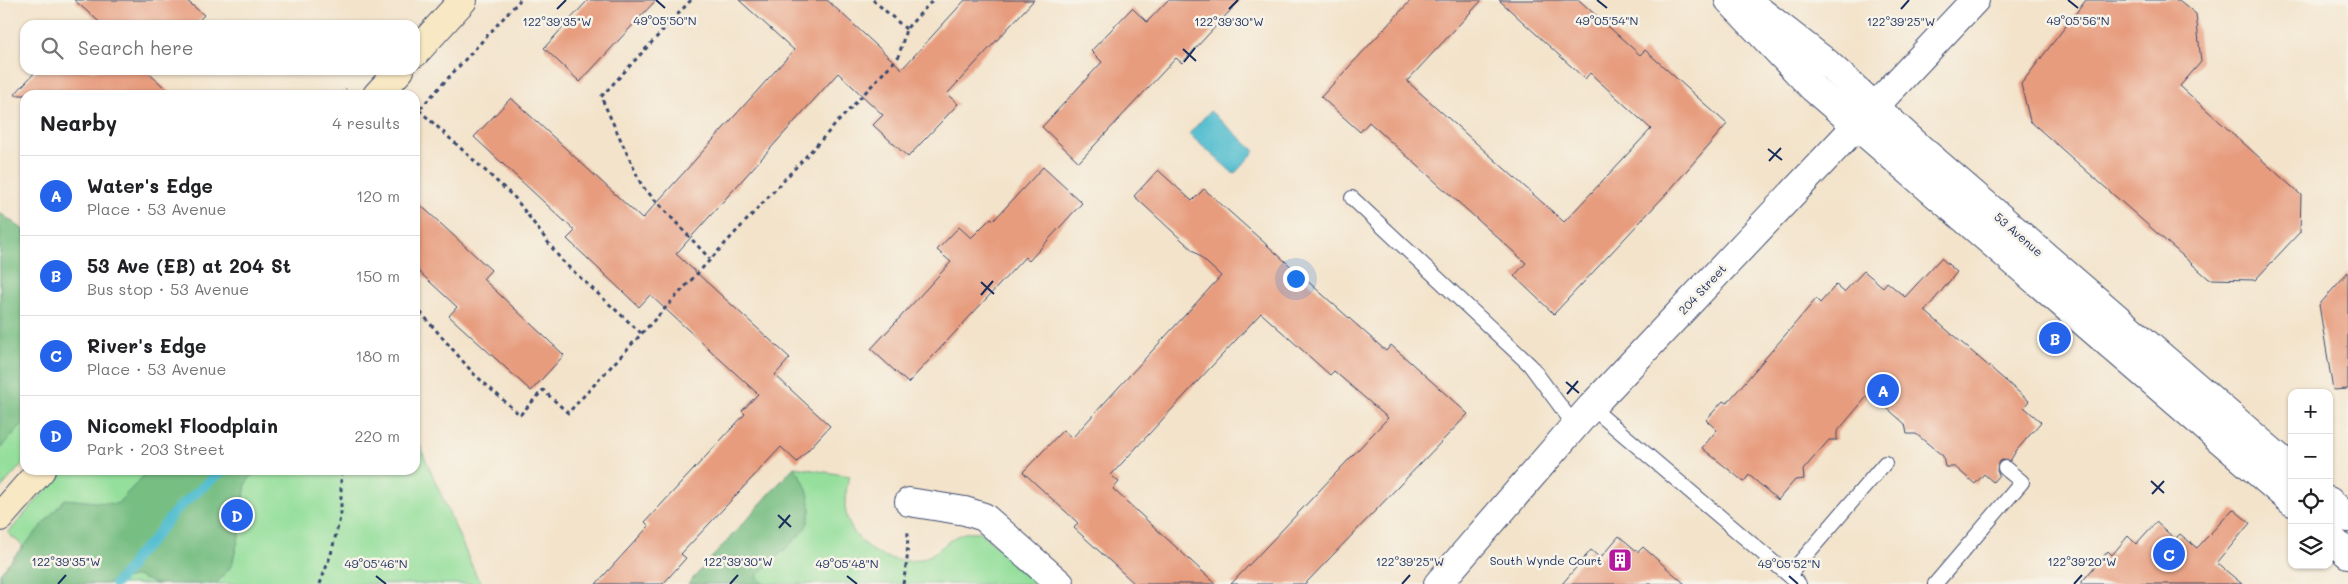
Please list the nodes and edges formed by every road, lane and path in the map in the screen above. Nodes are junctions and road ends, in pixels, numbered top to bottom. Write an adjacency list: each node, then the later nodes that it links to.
1 (464, 0): 10 (main road)
2 (520, 0): 13 (path)
3 (691, 0): 17 (path)
4 (873, 0): 9 (path)
5 (933, 0): 9 (path)
6 (1729, 0): 15 (street, 53 Avenue)
7 (1746, 0): 15 (street, 53 Avenue)
8 (1975, 0): 15 (street, 204 Street)
9 (906, 29): 17 (path)
10 (420, 48)
11 (395, 75): 12 (main road)
12 (382, 90)
13 (420, 109)
14 (420, 111): 19 (path)
15 (1866, 116): 20 (street, 204 Street); 22 (street, 53 Avenue); 26 (street, 53 Avenue)
16 (1352, 198): 20 (lane)
17 (710, 259): 19 (path)
18 (420, 312): 19 (path)
19 (641, 333)
20 (1583, 416): 33 (lane); 37 (street, 204 Street)
21 (1885, 463): 33 (lane)
22 (2288, 466)
23 (2005, 468): 38 (lane)
24 (37, 475): 29 (main road)
25 (341, 475): 34 (path)
26 (2288, 498)
27 (909, 502): 35 (path); 36 (street)
28 (2333, 505): 30 (street)
29 (0, 517)
30 (2348, 518)
31 (2333, 541): 32 (street)
32 (2348, 554)
33 (1794, 580)
34 (320, 584)
35 (903, 584)
36 (1060, 584)
37 (1438, 584)
38 (1935, 584)

